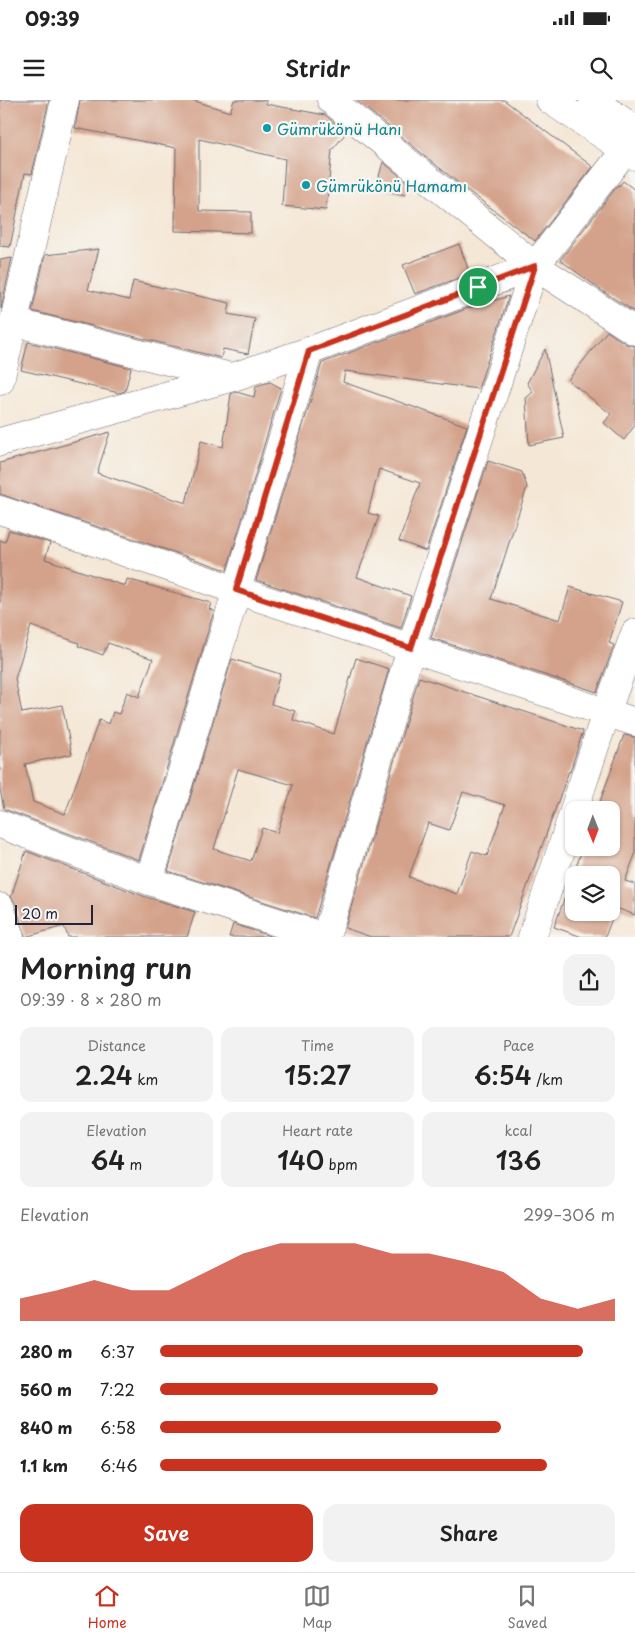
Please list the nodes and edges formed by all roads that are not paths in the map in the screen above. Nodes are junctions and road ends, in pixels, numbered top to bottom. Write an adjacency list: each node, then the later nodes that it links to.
1 (65, 100): 7 (street)
2 (330, 100): 6 (street)
3 (550, 100): 5 (street)
4 (592, 100): 5 (street)
5 (633, 142): 6 (street)
6 (535, 266): 8 (street); 9 (street); 16 (street)
7 (14, 322): 10 (street); 11 (street)
8 (635, 331)
9 (309, 351): 10 (street); 14 (street)
10 (233, 377): 12 (street)
11 (0, 381)
12 (0, 442)
13 (0, 510): 14 (street)
14 (236, 590): 16 (street); 22 (street)
15 (635, 633): 17 (street)
16 (411, 648): 17 (street); 25 (street)
17 (606, 713): 18 (street); 19 (street)
18 (635, 722)
19 (577, 801)
20 (0, 824): 22 (street)
21 (565, 838): 26 (street)
22 (149, 880): 25 (street)
23 (0, 907): 24 (street)
24 (10, 937)
25 (325, 937)
26 (532, 937)

